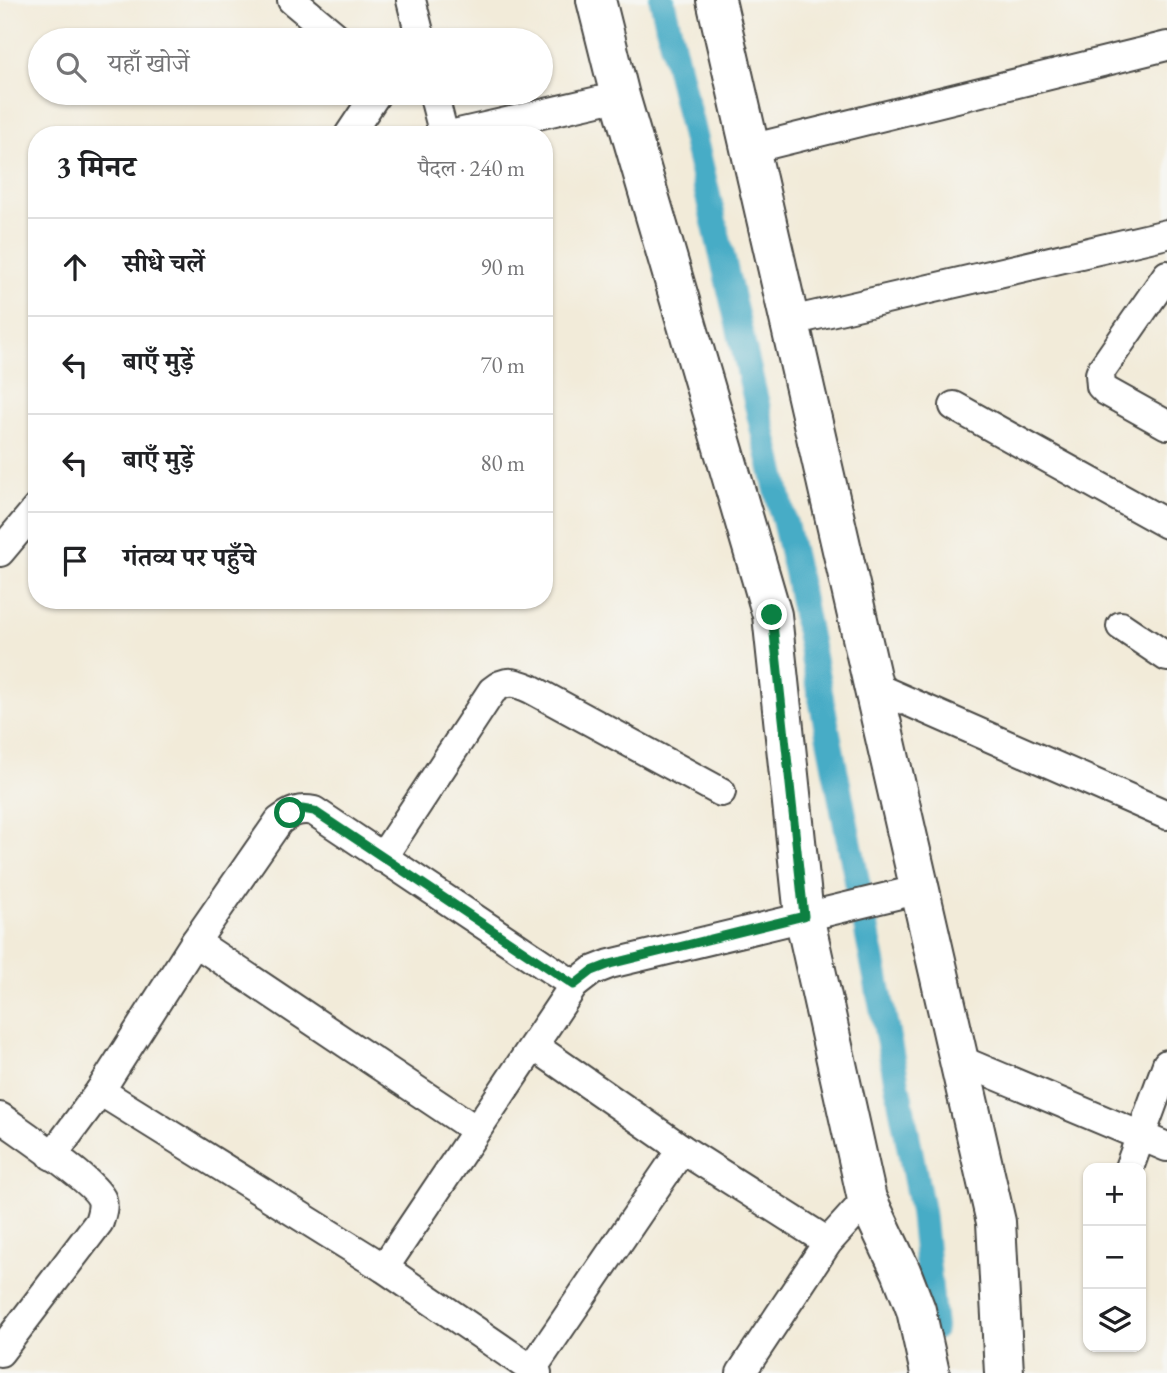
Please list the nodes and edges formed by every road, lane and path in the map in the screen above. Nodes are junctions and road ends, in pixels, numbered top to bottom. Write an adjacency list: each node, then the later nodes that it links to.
1 (292, 0): 5 (street)
2 (411, 0): 6 (street)
3 (596, 0): 8 (street)
4 (716, 0): 14 (street)
5 (326, 28)
6 (418, 28)
7 (1167, 46): 14 (street)
8 (620, 96): 13 (street); 30 (street)
9 (369, 105): 11 (street)
10 (436, 105): 12 (street)
11 (355, 126)
12 (442, 126)
13 (489, 126)
14 (750, 149): 17 (street)
15 (1167, 234): 17 (street)
16 (1167, 275): 19 (street)
17 (791, 321): 25 (street)
18 (954, 406): 21 (street)
19 (1167, 425)
20 (28, 519): 22 (street)
21 (1167, 524)
22 (0, 552)
23 (1121, 626): 24 (street)
24 (1167, 657)
25 (875, 687): 27 (street); 29 (street)
26 (721, 792): 28 (street)
27 (1167, 815)
28 (382, 858): 31 (street); 32 (street)
29 (908, 891): 30 (street); 34 (street)
30 (804, 916): 32 (street); 44 (street)
31 (195, 942): 36 (street); 38 (street)
32 (574, 985): 33 (street)
33 (534, 1046): 38 (street); 41 (street)
34 (960, 1060): 39 (street); 52 (street)
35 (1167, 1064): 39 (street)
36 (100, 1091): 42 (street); 46 (street)
37 (0, 1117): 42 (street)
38 (475, 1130): 46 (street)
39 (1141, 1138): 40 (street); 43 (street)
40 (1167, 1147)
41 (682, 1149): 45 (street); 49 (street)
42 (52, 1156): 47 (street)
43 (1131, 1163)
44 (867, 1199): 45 (street); 51 (street)
45 (828, 1242): 50 (street)
46 (384, 1268): 49 (street)
47 (9, 1322): 48 (street)
48 (0, 1352)
49 (534, 1371)
50 (741, 1373)
51 (929, 1373)
52 (1004, 1373)

